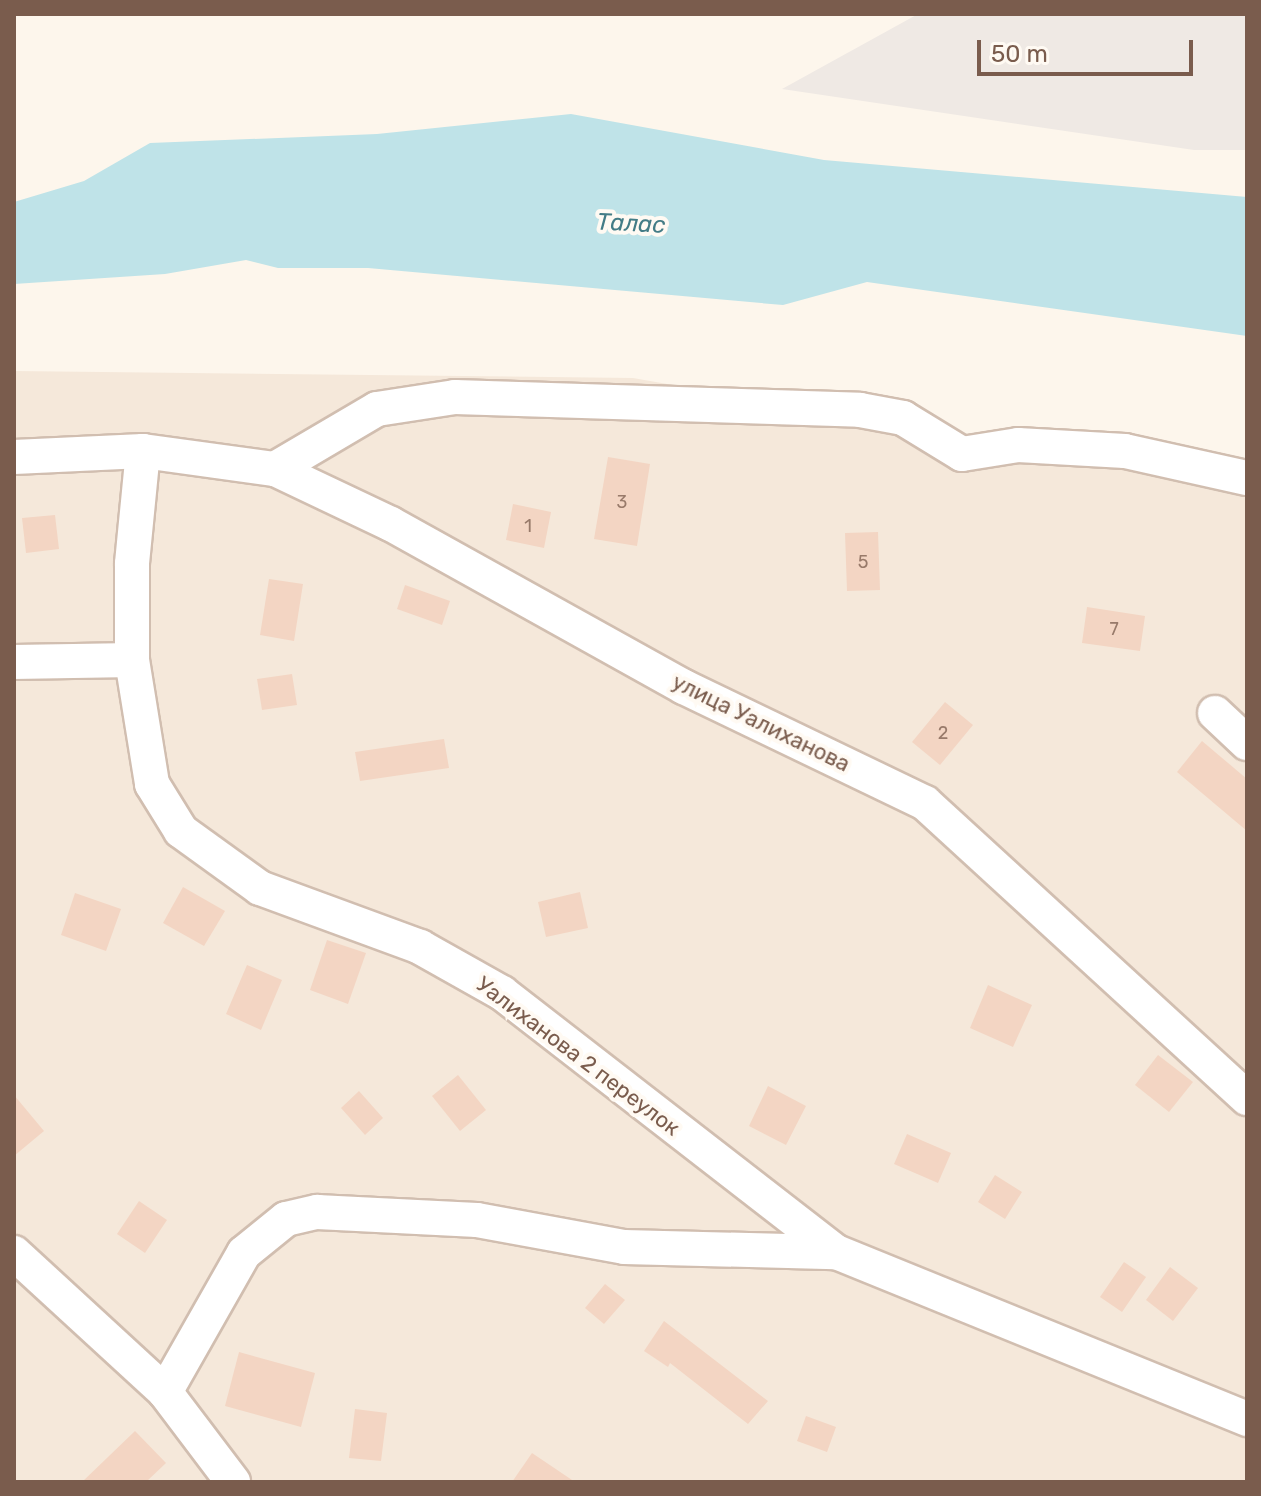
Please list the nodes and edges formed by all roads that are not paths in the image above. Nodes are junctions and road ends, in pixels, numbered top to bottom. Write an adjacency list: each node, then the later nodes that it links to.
1 (143, 451): 2 (street, улица Уалиханова); 3 (street, улица Уалиханова); 5 (street, Уалиханова 2 переулок)
2 (14, 457)
3 (275, 469): 4 (street); 9 (street, улица Уалиханова)
4 (1247, 478)
5 (132, 660): 6 (street); 10 (street, Уалиханова 2 переулок)
6 (14, 662)
7 (1215, 713): 8 (street)
8 (1247, 743)
9 (1247, 1098)
10 (836, 1252): 12 (street, Уалиханова 2 переулок); 13 (street, Уалиханова 2 переулок)
11 (14, 1253): 12 (street)
12 (165, 1392): 14 (street)
13 (1247, 1419)
14 (233, 1482)

